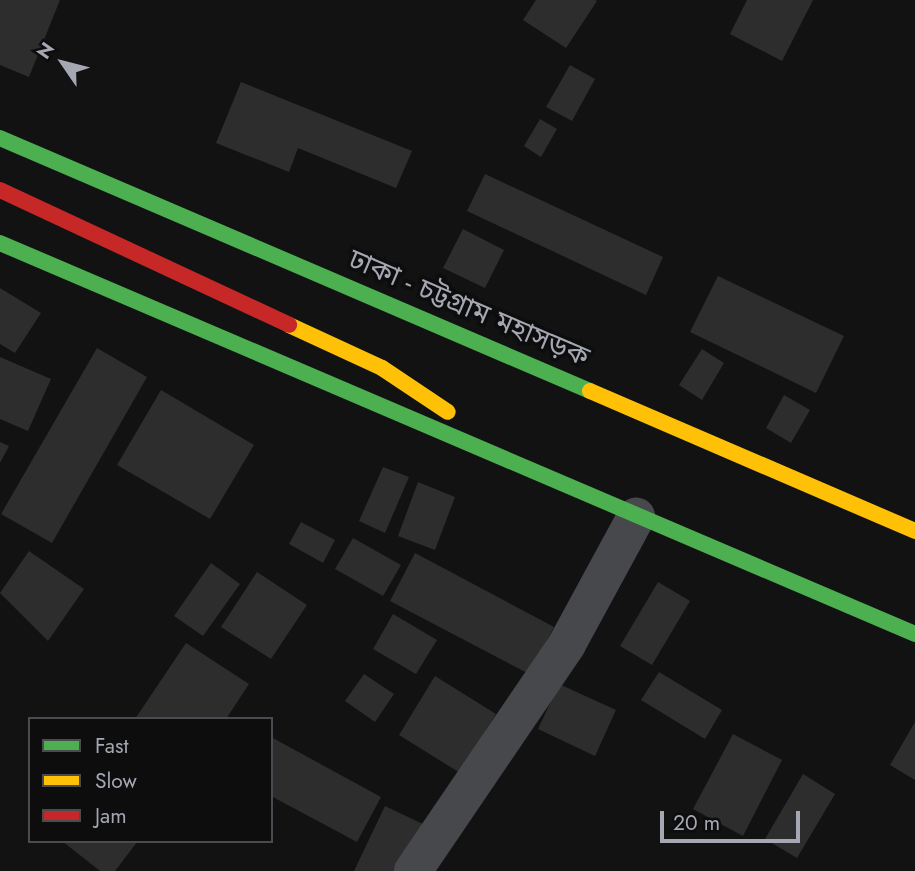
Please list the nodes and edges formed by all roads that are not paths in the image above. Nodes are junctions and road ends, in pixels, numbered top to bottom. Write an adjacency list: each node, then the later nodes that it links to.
1 (0, 138): 6 (highway, ঢাকা - চট্টগ্রাম মহাসড়ক)
2 (0, 190): 4 (highway)
3 (0, 243): 4 (highway)
4 (541, 472): 5 (highway)
5 (636, 517): 7 (highway); 8 (street)
6 (915, 531)
7 (915, 635)
8 (413, 871)

